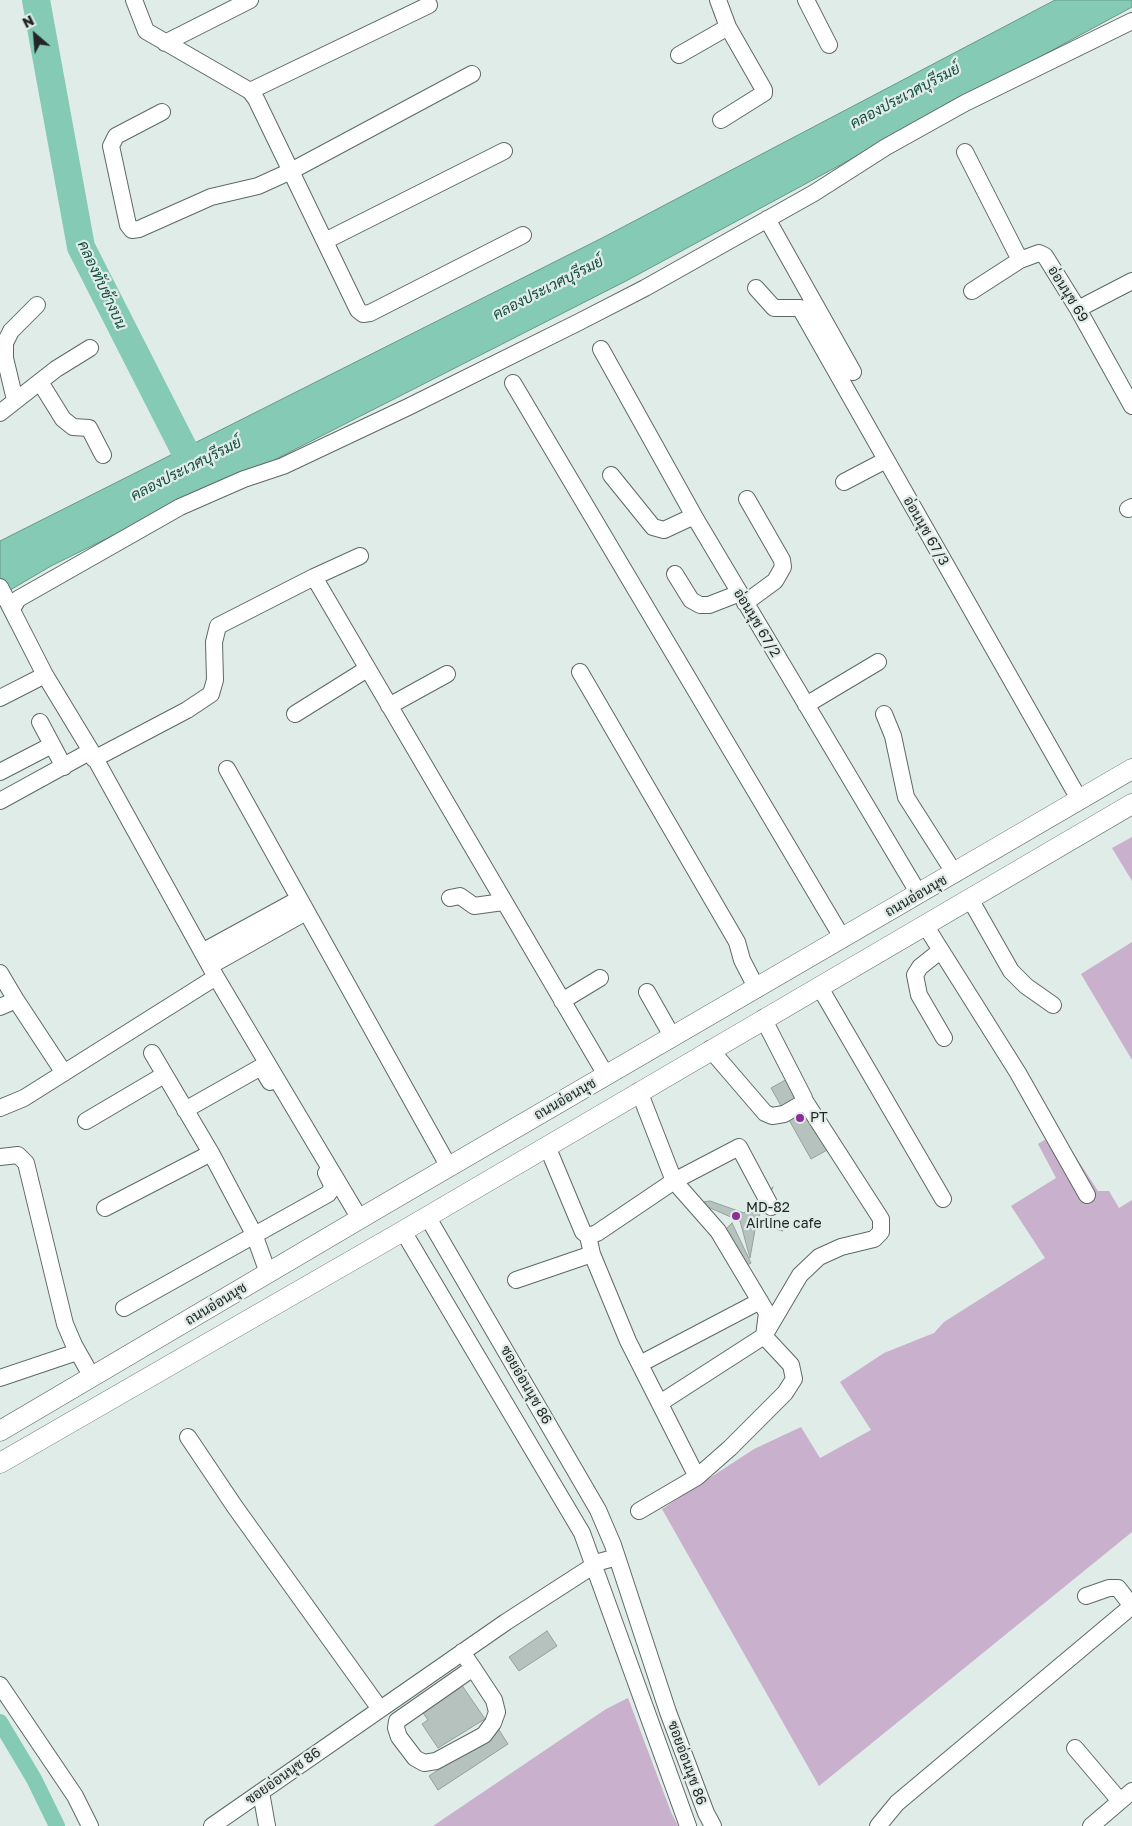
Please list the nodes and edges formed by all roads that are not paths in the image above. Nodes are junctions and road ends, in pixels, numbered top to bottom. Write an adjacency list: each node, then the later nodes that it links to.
1 (134, 0): 8 (street)
2 (250, 0): 8 (street)
3 (718, 0): 7 (street)
4 (806, 0): 9 (street)
5 (429, 5): 12 (street)
6 (1132, 21): 18 (street)
7 (728, 27): 10 (street); 14 (street)
8 (165, 43): 12 (street)
9 (829, 45)
10 (678, 55)
11 (472, 74): 17 (street)
12 (250, 91): 17 (street)
13 (162, 112): 17 (street)
14 (721, 120)
15 (504, 150): 20 (street)
16 (965, 152): 21 (street)
17 (291, 171): 20 (street)
18 (767, 219): 29 (street); 46 (street)
19 (524, 235): 20 (street)
20 (325, 240)
21 (1020, 260): 24 (street, อ่อนนุช 69); 26 (street, อ่อนนุช 69)
22 (1132, 281): 26 (street)
23 (756, 288): 36 (street, อ่อนนุช 67/3)
24 (972, 291)
25 (37, 305): 32 (street)
26 (1078, 309): 33 (street, อ่อนนุช 69)
27 (90, 348): 30 (street)
28 (601, 349): 40 (street, อ่อนนุช 67/2)
29 (853, 372)
30 (40, 382): 32 (street); 35 (street)
31 (513, 382): 74 (street)
32 (15, 400): 34 (street)
33 (1132, 406)
34 (0, 412)
35 (103, 455)
36 (886, 460): 38 (street); 64 (street, อ่อนนุช 67/3)
37 (611, 475): 40 (street)
38 (844, 482)
39 (747, 500): 45 (street)
40 (694, 516): 45 (street, อ่อนนุช 67/2)
41 (360, 556): 43 (street)
42 (675, 574): 45 (street)
43 (314, 577): 48 (street); 59 (street)
44 (0, 587): 46 (street)
45 (742, 598): 54 (street, อ่อนนุช 67/2)
46 (10, 606): 51 (street)
47 (878, 662): 54 (street)
48 (367, 669): 53 (street); 55 (street)
49 (580, 672): 80 (street)
50 (447, 674): 53 (street)
51 (45, 675): 52 (street); 59 (street)
52 (0, 698)
53 (389, 706): 71 (street)
54 (806, 706): 68 (street, อ่อนนุช 67/2)
55 (295, 714)
56 (884, 714): 67 (street)
57 (40, 722): 58 (street)
58 (52, 745): 60 (street); 63 (street)
59 (92, 755): 60 (street); 76 (street)
60 (64, 767): 65 (street)
61 (227, 769): 72 (street)
62 (1132, 769): 64 (main road, ถนนอ่อนนุช)
63 (0, 772)
64 (1079, 799): 67 (main road, ถนนอ่อนนุช)
65 (0, 801)
66 (1132, 804): 70 (main road)
67 (955, 874): 68 (main road, ถนนอ่อนนุช)
68 (919, 894): 74 (main road, ถนนอ่อนนุช)
69 (450, 898): 71 (street)
70 (970, 898): 73 (main road); 84 (street)
71 (503, 902): 83 (street)
72 (303, 906): 76 (street); 102 (street)
73 (925, 925): 75 (street); 79 (main road)
74 (843, 939): 80 (main road, ถนนอ่อนนุช)
75 (940, 951): 88 (street); 105 (street)
76 (209, 965): 91 (street); 111 (street)
77 (0, 973): 82 (street)
78 (600, 978): 83 (street)
79 (820, 986): 86 (main road); 106 (street)
80 (757, 989): 87 (main road, ถนนอ่อนนุช)
81 (647, 992): 87 (street)
82 (16, 1000): 85 (street); 91 (street)
83 (562, 1002): 93 (street)
84 (1053, 1005)
85 (0, 1007)
86 (764, 1018): 89 (main road); 95 (street)
87 (672, 1036): 93 (main road, ถนนอ่อนนุช)
88 (944, 1038)
89 (710, 1049): 94 (main road); 95 (street)
90 (152, 1053): 92 (street)
91 (64, 1073): 96 (street)
92 (164, 1075): 97 (street); 98 (street)
93 (606, 1075): 102 (main road, ถนนอ่อนนุช)
94 (639, 1091): 99 (main road); 103 (street)
95 (805, 1101): 120 (street)
96 (0, 1108)
97 (185, 1110): 100 (street); 113 (street)
98 (86, 1121)
99 (547, 1146): 110 (main road); 114 (street)
100 (211, 1153): 109 (street); 113 (street)
101 (0, 1157): 121 (street)
102 (449, 1167): 104 (main road, ถนนอ่อนนุช)
103 (674, 1181): 108 (street); 114 (street); 118 (street)
104 (410, 1190): 107 (main road, ถนนอ่อนนุช); 110 (main road)
105 (1087, 1195)
106 (943, 1199)
107 (385, 1204): 111 (main road, ถนนอ่อนนุช); 112 (main road)
108 (771, 1207)
109 (105, 1208)
110 (427, 1216): 112 (main road); 131 (street, ซอยอ่อนนุช 86)
111 (360, 1219): 116 (main road, ถนนอ่อนนุช)
112 (403, 1231): 128 (main road); 132 (street, ซอยอ่อนนุช 86)
113 (254, 1234): 116 (street); 119 (street)
114 (588, 1236): 115 (street)
115 (592, 1254): 117 (street); 122 (street)
116 (268, 1273): 123 (main road, ถนนอ่อนนุช)
117 (516, 1280)
118 (760, 1301): 120 (street); 122 (street)
119 (124, 1308)
120 (764, 1336): 125 (street); 129 (street)
121 (77, 1352): 123 (street); 124 (street)
122 (640, 1364): 125 (street)
123 (92, 1377): 126 (main road, ถนนอ่อนนุช)
124 (0, 1378)
125 (660, 1403): 129 (street)
126 (0, 1431)
127 (188, 1437): 138 (street)
128 (0, 1463)
129 (697, 1477): 130 (street)
130 (639, 1511)
131 (616, 1557): 132 (street, ซอยอ่อนนุช 86); 146 (street, ซอยอ่อนนุช 86)
132 (594, 1565): 135 (street, ซอยอ่อนนุช 86); 145 (street, ซอยอ่อนนุช 86)
133 (1086, 1596): 134 (street)
134 (1132, 1606): 147 (street)
135 (462, 1652): 136 (street); 138 (street, ซอยอ่อนนุช 86)
136 (473, 1668): 136 (street)
137 (0, 1685): 142 (street)
138 (380, 1709): 140 (street, ซอยอ่อนนุช 86)
139 (1075, 1748): 141 (street)
140 (261, 1792): 143 (street, ซอยอ่อนนุช 86); 144 (street)
141 (1127, 1797): 148 (street)
142 (90, 1826)
143 (212, 1826)
144 (267, 1826)
145 (688, 1826)
146 (713, 1826)
147 (878, 1826)
148 (1090, 1826)

